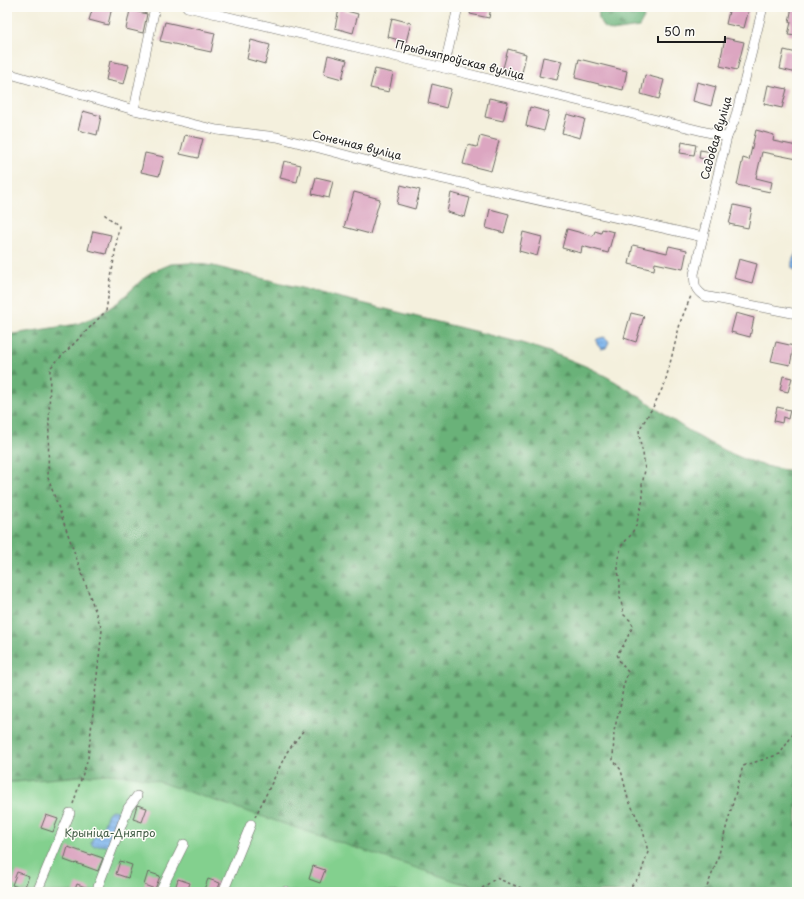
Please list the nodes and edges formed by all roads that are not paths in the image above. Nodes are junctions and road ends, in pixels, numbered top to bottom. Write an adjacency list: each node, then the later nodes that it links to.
1 (155, 7): 7 (street)
2 (186, 7): 5 (street, Прыдняпроўская вуліца)
3 (458, 7): 5 (street)
4 (763, 7): 8 (street, Садовая вуліца)
5 (444, 68): 8 (street, Прыдняпроўская вуліца)
6 (7, 73): 7 (street, Сонечная вуліца)
7 (134, 110): 9 (street, Сонечная вуліца)
8 (727, 137): 9 (street, Садовая вуліца)
9 (703, 237): 10 (street, Садовая вуліца)
10 (797, 314)
11 (137, 796): 16 (street)
12 (70, 813): 15 (street)
13 (251, 824): 18 (street)
14 (184, 844): 17 (street)
15 (37, 892)
16 (96, 892)
17 (160, 892)
18 (223, 892)

